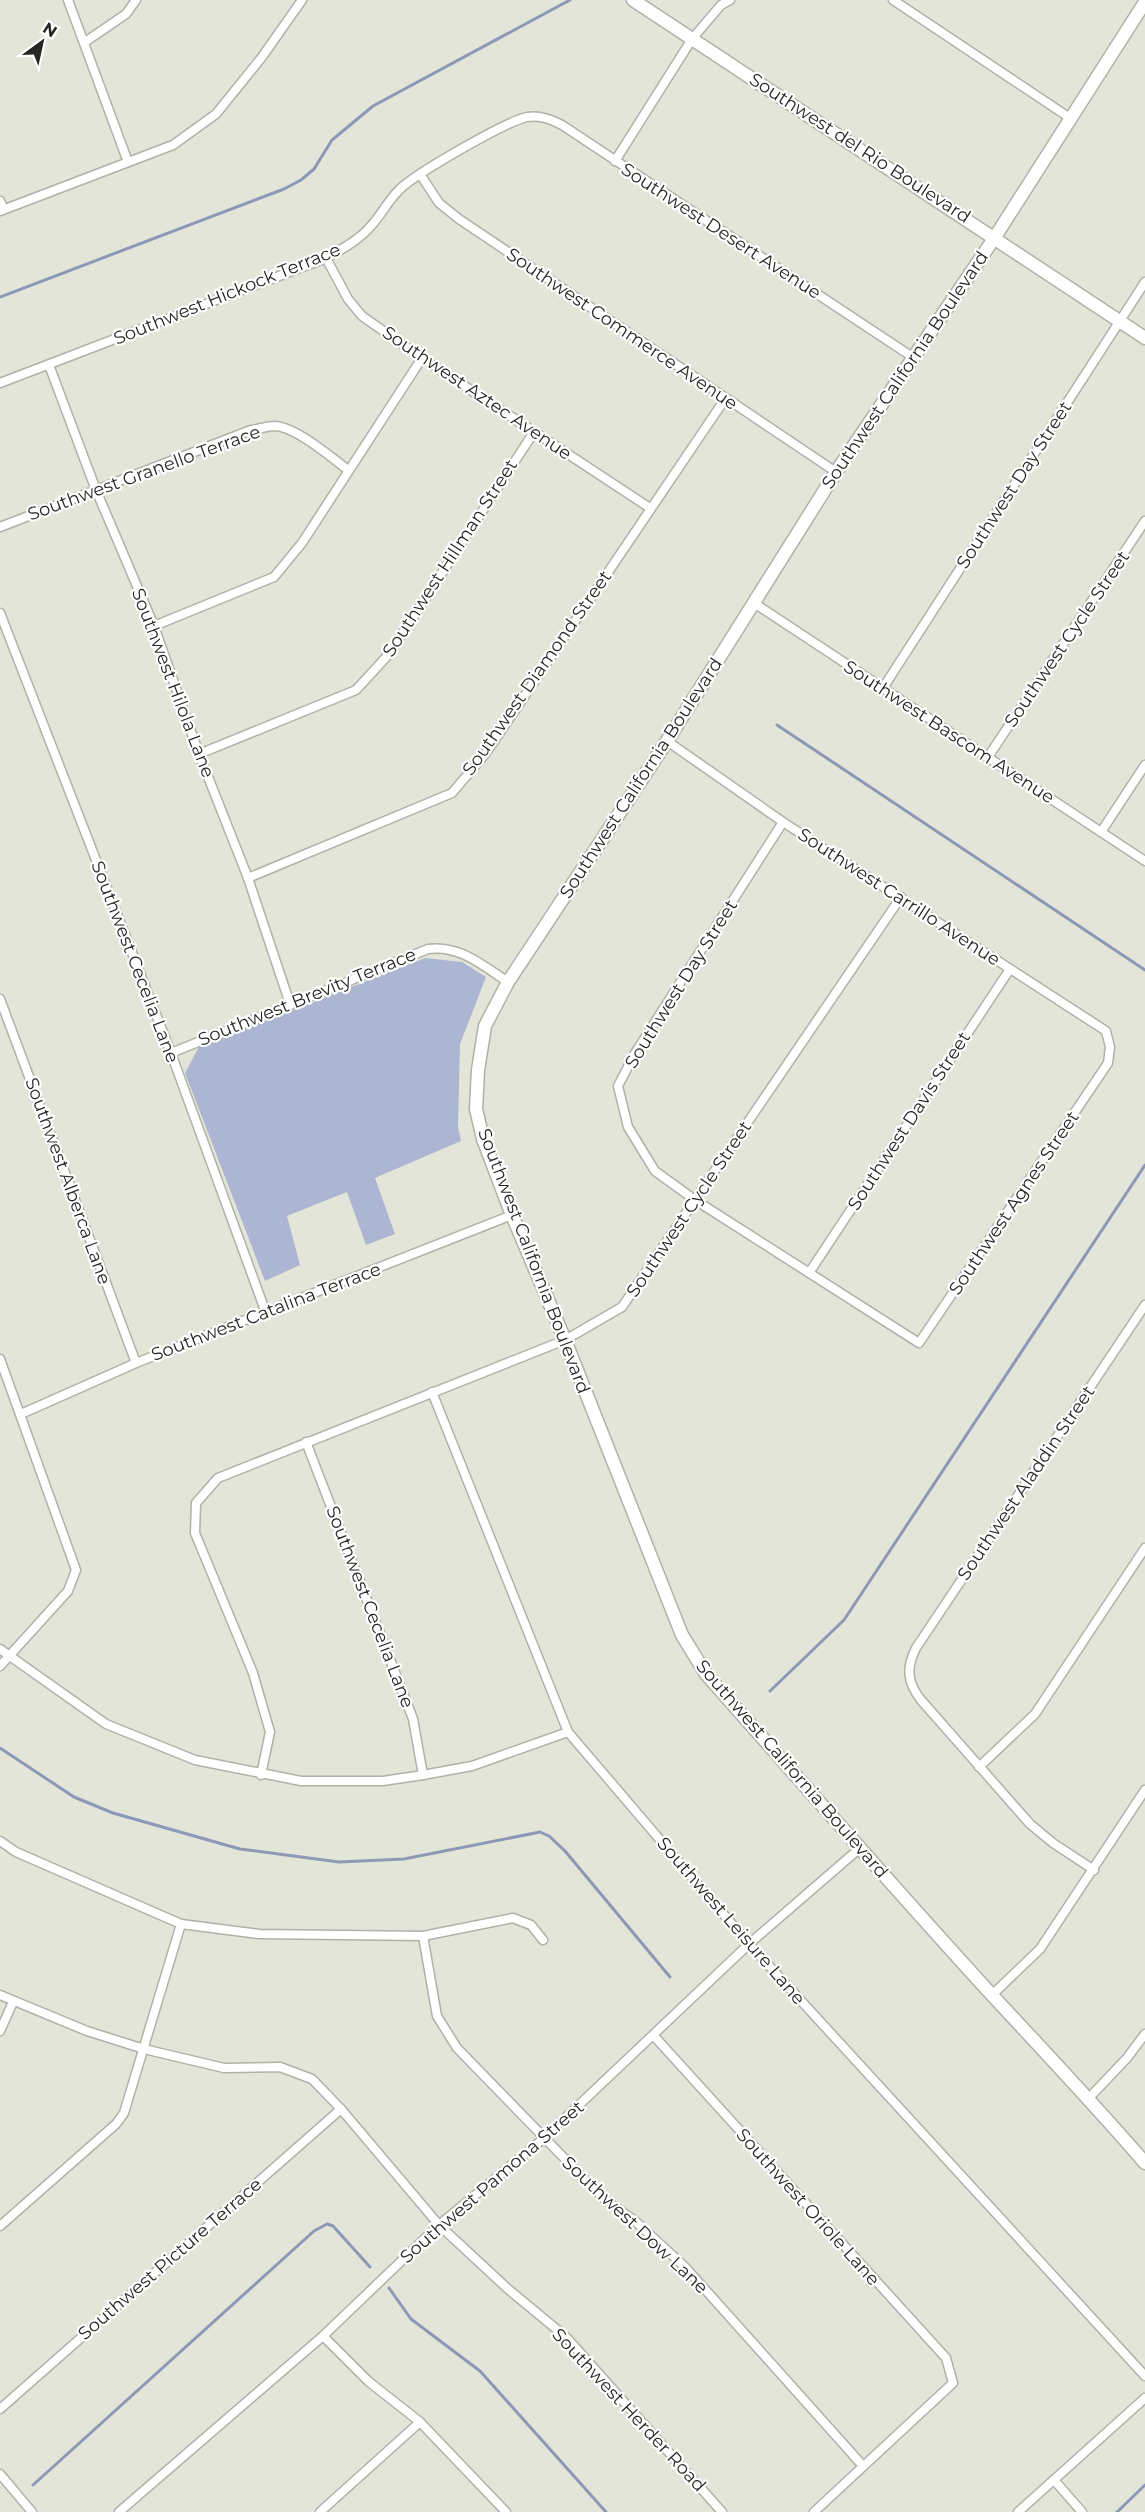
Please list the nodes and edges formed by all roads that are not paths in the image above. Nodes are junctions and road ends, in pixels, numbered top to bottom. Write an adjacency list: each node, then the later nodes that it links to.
1 (68, 0): 9 (street)
2 (136, 0): 9 (street)
3 (302, 0): 13 (street)
4 (633, 0): 8 (street, Southwest del Rio Boulevard)
5 (730, 0): 8 (street)
6 (893, 0): 11 (street)
7 (1140, 3): 11 (street, Southwest California Boulevard)
8 (692, 39): 12 (street); 16 (street, Southwest del Rio Boulevard)
9 (85, 42): 13 (street)
10 (524, 118): 12 (street, Southwest Desert Avenue); 14 (street, Southwest Hickock Terrace)
11 (1070, 118): 16 (street, Southwest California Boulevard)
12 (615, 161): 22 (street, Southwest Desert Avenue)
13 (128, 162): 15 (street)
14 (420, 174): 17 (street, Southwest Hickock Terrace); 25 (street, Southwest Commerce Avenue)
15 (1, 207)
16 (994, 237): 19 (street, Southwest del Rio Boulevard); 22 (street, Southwest California Boulevard)
17 (326, 258): 21 (street, Southwest Aztec Avenue); 23 (street, Southwest Hickock Terrace)
18 (1145, 282): 19 (street, Southwest Day Street)
19 (1119, 322): 20 (street, Southwest del Rio Boulevard); 36 (street, Southwest Day Street)
20 (1145, 338)
21 (422, 358): 26 (street, Southwest Aztec Avenue); 27 (street)
22 (914, 358): 28 (street, Southwest California Boulevard)
23 (49, 365): 24 (street, Southwest Hickock Terrace); 29 (street, Southwest Hilola Lane)
24 (0, 383)
25 (725, 399): 28 (street, Southwest Commerce Avenue); 30 (street, Southwest Diamond Street)
26 (534, 432): 30 (street, Southwest Aztec Avenue); 38 (street, Southwest Hillman Street)
27 (348, 470): 29 (street, Southwest Granello Terrace); 35 (street)
28 (836, 472): 33 (street, Southwest California Boulevard)
29 (96, 490): 32 (street, Southwest Granello Terrace); 35 (street, Southwest Hilola Lane)
30 (650, 507): 44 (street, Southwest Diamond Street)
31 (1145, 521): 39 (street, Southwest Cycle Street)
32 (0, 527)
33 (754, 603): 36 (street, Southwest Bascom Avenue); 37 (street, Southwest California Boulevard)
34 (0, 613): 50 (street, Southwest Cecelia Lane)
35 (154, 626): 38 (street, Southwest Hilola Lane)
36 (883, 688): 39 (street, Southwest Bascom Avenue)
37 (667, 741): 41 (street, Southwest Carrillo Avenue); 47 (street, Southwest California Boulevard)
38 (200, 754): 44 (street, Southwest Hilola Lane)
39 (988, 758): 42 (street, Southwest Bascom Avenue)
40 (1145, 765): 42 (street)
41 (783, 822): 45 (street, Southwest Carrillo Avenue); 52 (street, Southwest Day Street)
42 (1101, 832): 43 (street, Southwest Bascom Avenue)
43 (1145, 861)
44 (248, 878): 49 (street, Southwest Hilola Lane)
45 (901, 897): 46 (street, Southwest Carrillo Avenue); 52 (street, Southwest Cycle Street)
46 (1010, 969): 51 (street, Southwest Carrillo Avenue); 54 (street, Southwest Davis Street)
47 (508, 981): 49 (street, Southwest Brevity Terrace); 53 (street, Southwest California Boulevard)
48 (0, 999): 60 (street, Southwest Alberca Lane)
49 (290, 1004): 50 (street, Southwest Brevity Terrace)
50 (171, 1053): 56 (street, Southwest Cecelia Lane)
51 (1108, 1063): 58 (street, Southwest Agnes Street)
52 (695, 1200): 54 (street, Southwest Day Street); 57 (street, Southwest Cycle Street)
53 (512, 1215): 56 (street, Southwest Catalina Terrace); 57 (street, Southwest California Boulevard)
54 (809, 1273): 58 (street, Southwest Day Street)
55 (1145, 1305): 69 (street, Southwest Aladdin Street)
56 (266, 1313): 60 (street, Southwest Catalina Terrace)
57 (565, 1340): 61 (street, Southwest Cycle Street); 74 (street, Southwest California Boulevard)
58 (919, 1343)
59 (0, 1359): 62 (street)
60 (136, 1363): 62 (street, Southwest Catalina Terrace)
61 (432, 1392): 63 (street, Southwest Cycle Street); 68 (street, Southwest Leisure Lane)
62 (21, 1414): 66 (street)
63 (306, 1442): 70 (street, Southwest Cycle Street); 71 (street, Southwest Cecelia Lane)
64 (1145, 1548): 69 (street)
65 (0, 1649): 66 (street)
66 (9, 1656): 67 (street); 70 (street)
67 (0, 1666)
68 (568, 1732): 71 (street); 79 (street, Southwest Leisure Lane)
69 (979, 1767): 75 (street)
70 (261, 1774): 71 (street)
71 (423, 1775)
72 (1145, 1790): 75 (street)
73 (0, 1841): 76 (street)
74 (860, 1848): 79 (street, Southwest Pamona Street); 81 (street, Southwest California Boulevard)
75 (1094, 1869): 81 (street)
76 (181, 1923): 77 (street); 86 (street)
77 (423, 1936): 78 (street); 89 (street, Southwest Dow Lane)
78 (543, 1940)
79 (749, 1944): 85 (street, Southwest Pamona Street); 94 (street, Southwest Leisure Lane)
80 (0, 1995): 82 (street, Southwest Herder Road)
81 (992, 1995): 87 (street, Southwest California Boulevard)
82 (13, 2002): 83 (street); 86 (street, Southwest Herder Road)
83 (0, 2031)
84 (1145, 2034): 87 (street)
85 (654, 2036): 89 (street, Southwest Pamona Street); 98 (street, Southwest Oriole Lane)
86 (144, 2049): 88 (street, Southwest Herder Road); 92 (street)
87 (1089, 2098): 90 (street, Southwest California Boulevard)
88 (340, 2109): 91 (street, Southwest Herder Road); 96 (street, Southwest Picture Terrace)
89 (543, 2139): 91 (street, Southwest Pamona Street); 98 (street, Southwest Dow Lane)
90 (1145, 2163)
91 (439, 2225): 93 (street, Southwest Pamona Street); 105 (street, Southwest Herder Road)
92 (0, 2226)
93 (323, 2336): 97 (street); 102 (street, Southwest Pamona Street)
94 (1145, 2376)
95 (1145, 2398): 100 (street)
96 (0, 2409)
97 (420, 2422): 103 (street); 104 (street)
98 (864, 2466): 106 (street)
99 (0, 2474): 101 (street)
100 (1054, 2480): 107 (street); 108 (street)
101 (32, 2512)
102 (119, 2512)
103 (320, 2512)
104 (506, 2512)
105 (722, 2512)
106 (814, 2512)
107 (1018, 2512)
108 (1082, 2512)

